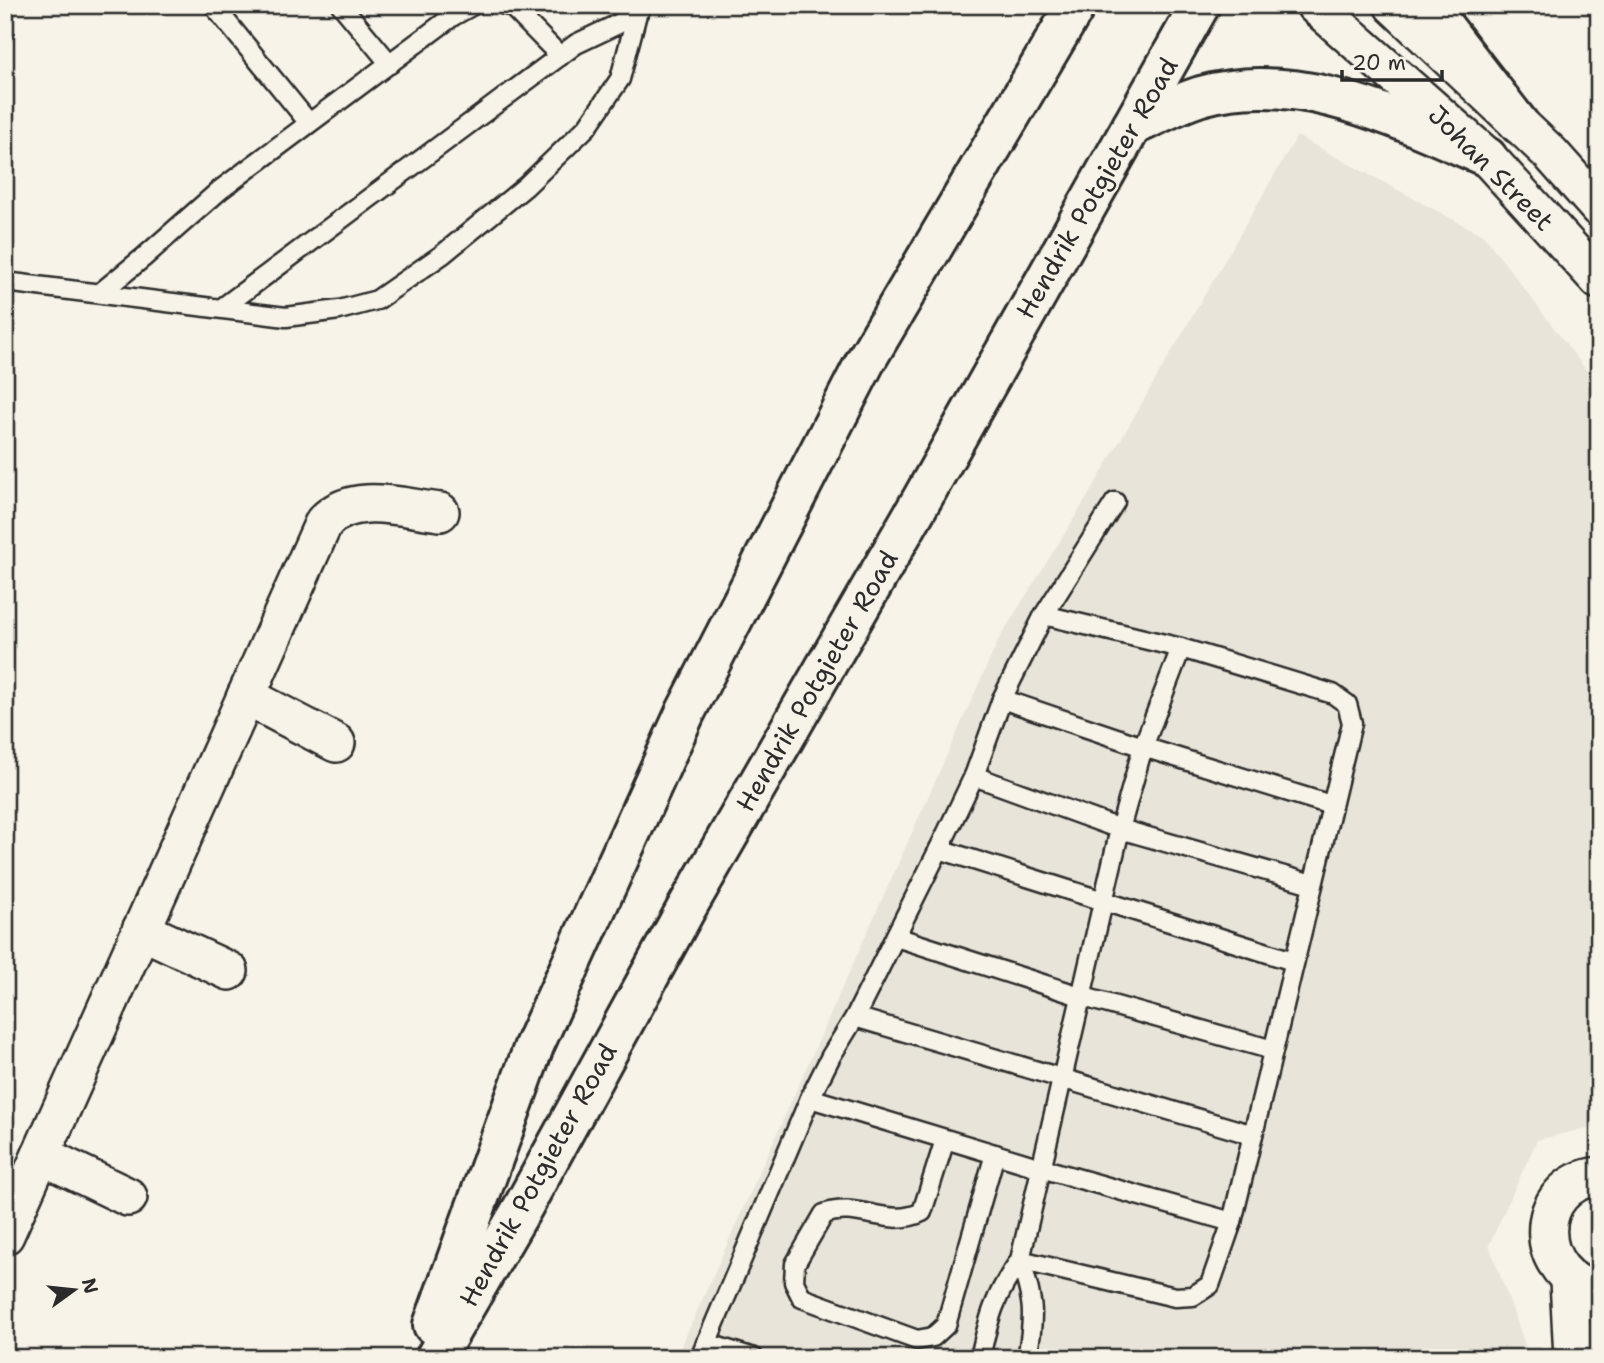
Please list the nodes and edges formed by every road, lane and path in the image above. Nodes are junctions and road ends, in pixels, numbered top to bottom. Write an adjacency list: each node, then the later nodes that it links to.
1 (213, 5): 14 (lane)
2 (341, 5): 13 (lane)
3 (473, 5): 11 (lane)
4 (505, 5): 12 (lane)
5 (1076, 5): 58 (main road, Hendrik Potgieter Road)
6 (1200, 5): 16 (main road, Hendrik Potgieter Road)
7 (1315, 5): 17 (street, Johan Street)
8 (1393, 5): 15 (street, Johan Street)
9 (1427, 5): 15 (main road)
10 (641, 9): 12 (lane); 22 (lane)
11 (449, 10): 13 (lane)
12 (560, 56): 22 (lane)
13 (390, 64): 14 (lane)
14 (309, 123): 21 (lane)
15 (1519, 124): 18 (street, Johan Street)
16 (1132, 126): 17 (main road); 59 (main road, Hendrik Potgieter Road)
17 (1487, 157): 19 (street, Johan Street)
18 (1599, 208)
19 (1599, 279)
20 (5, 282): 21 (lane)
21 (100, 293): 22 (lane)
22 (222, 308)
23 (1115, 502): 25 (lane)
24 (440, 512): 27 (street)
25 (1045, 615): 26 (lane); 28 (lane)
26 (1181, 648): 30 (lane); 32 (lane)
27 (246, 696): 29 (street); 37 (street)
28 (1002, 699): 30 (lane); 31 (lane)
29 (336, 743)
30 (1143, 747): 32 (lane); 33 (lane)
31 (974, 776): 33 (lane); 34 (lane)
32 (1331, 805): 35 (lane)
33 (1120, 829): 35 (lane); 36 (lane)
34 (939, 849): 36 (lane); 38 (lane)
35 (1312, 884): 39 (lane)
36 (1102, 902): 39 (lane); 41 (lane)
37 (141, 930): 40 (street); 48 (street)
38 (896, 937): 41 (lane); 42 (lane)
39 (1293, 961): 43 (lane)
40 (229, 971)
41 (1080, 996): 43 (lane); 44 (lane)
42 (855, 1017): 44 (lane); 45 (lane)
43 (1273, 1050): 46 (lane)
44 (1060, 1079): 46 (lane); 50 (lane)
45 (810, 1098): 47 (lane); 57 (lane)
46 (1253, 1135): 53 (lane)
47 (945, 1140): 49 (lane); 49 (lane)
48 (41, 1154): 52 (street); 54 (street)
49 (995, 1154): 50 (lane)
50 (1041, 1168): 53 (lane); 55 (lane)
51 (1599, 1176): 56 (street)
52 (128, 1197)
53 (1232, 1222): 55 (lane)
54 (5, 1236)
55 (1020, 1260): 61 (lane); 62 (lane)
56 (1584, 1286): 63 (street)
57 (703, 1350): 60 (lane)
58 (421, 1358)
59 (435, 1358)
60 (754, 1358)
61 (980, 1358)
62 (1027, 1358)
63 (1573, 1358)

